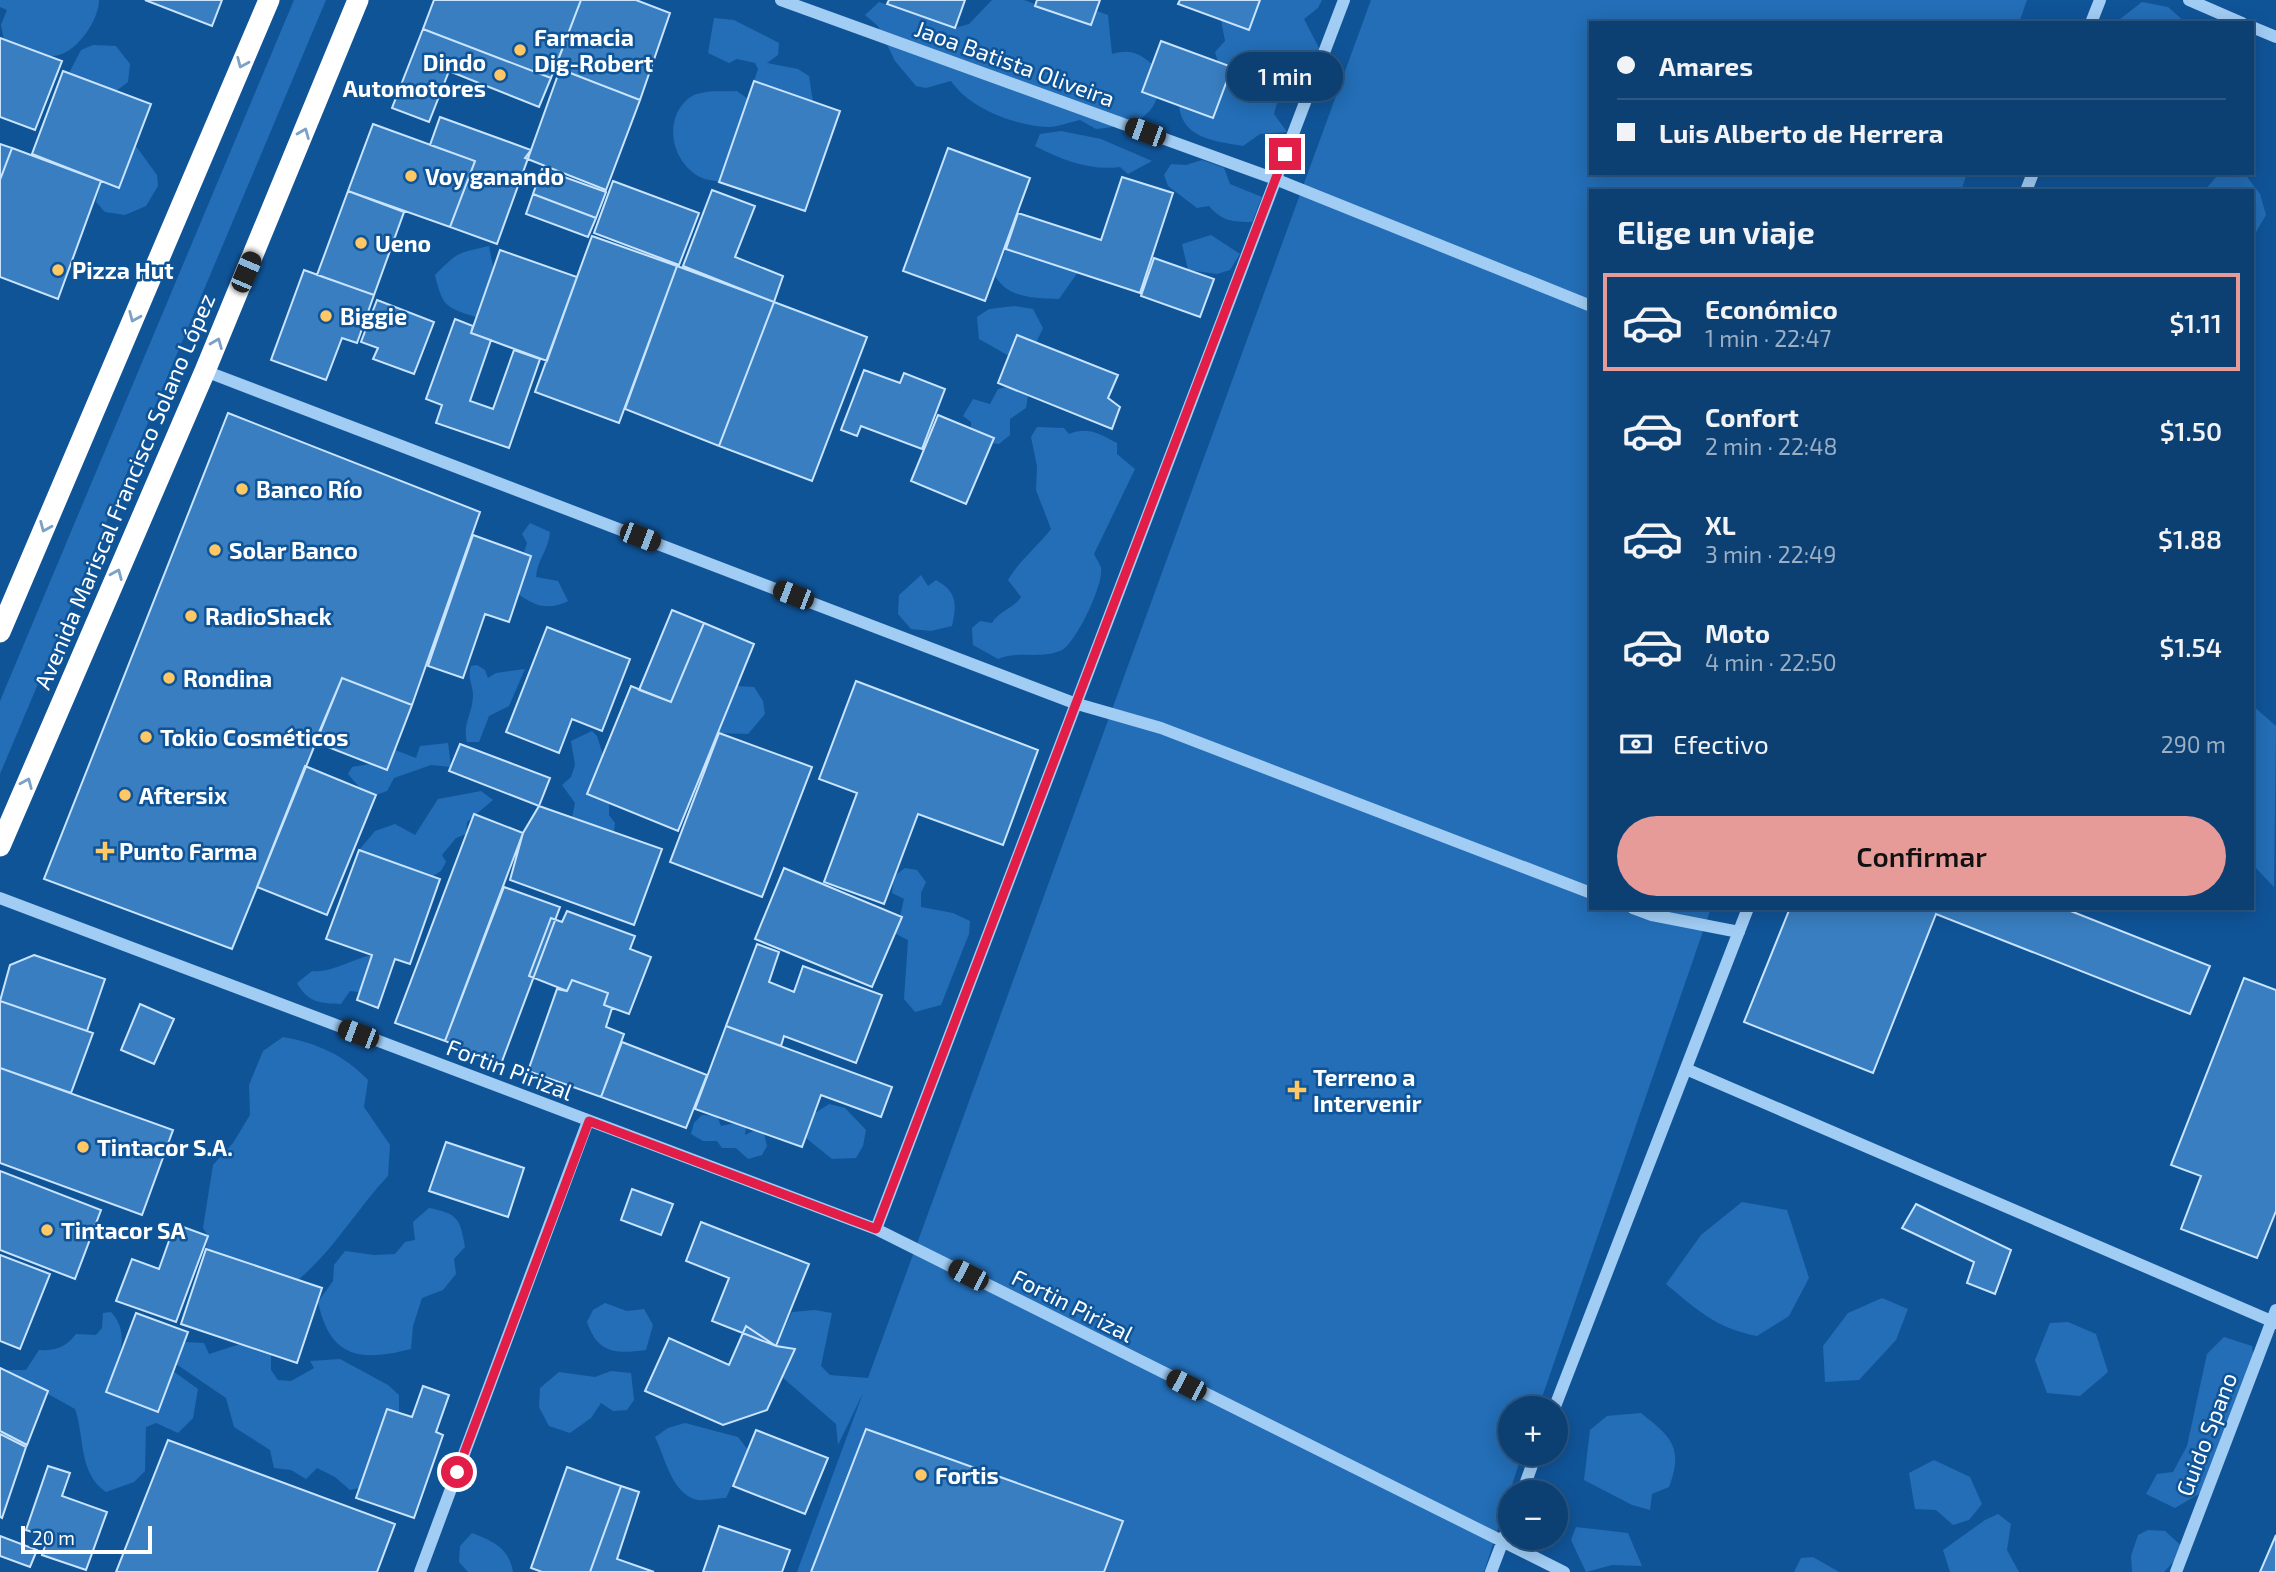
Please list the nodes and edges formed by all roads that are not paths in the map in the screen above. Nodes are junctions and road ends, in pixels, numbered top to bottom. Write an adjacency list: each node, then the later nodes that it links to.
1 (269, 0): 14 (highway, one-way to 14)
2 (358, 0): 13 (highway, Avenida Mariscal Francisco Solano López, one-way to 2)
3 (781, 0): 11 (street, Jaoa Batista Oliveira)
4 (1344, 0): 11 (street)
5 (2100, 0): 7 (street)
6 (2189, 0): 8 (street)
7 (2092, 21)
8 (2237, 21)
9 (2254, 28): 10 (street)
10 (2276, 37)
11 (1275, 179): 12 (street, Jaoa Batista Oliveira); 16 (street)
12 (1589, 305)
13 (205, 371): 16 (street); 17 (highway, Avenida Mariscal Francisco Solano López, one-way to 13)
14 (6, 601): 15 (highway)
15 (0, 632)
16 (1074, 703): 18 (street); 25 (street)
17 (0, 846)
18 (1589, 892)
19 (0, 898): 24 (street, Fortin Pirizal)
20 (1638, 910): 22 (street)
21 (1747, 910): 22 (street)
22 (1739, 932): 23 (street)
23 (1686, 1069): 26 (street); 27 (street)
24 (589, 1121): 25 (street, Fortin Pirizal); 31 (street)
25 (876, 1229): 28 (street, Fortin Pirizal)
26 (2275, 1318): 34 (street, Guido Spano)
27 (1559, 1396)
28 (1498, 1542)
29 (1500, 1550): 32 (street)
30 (1515, 1550): 33 (street, Fortin Pirizal)
31 (420, 1572)
32 (1491, 1572)
33 (1564, 1572)
34 (2176, 1572)

